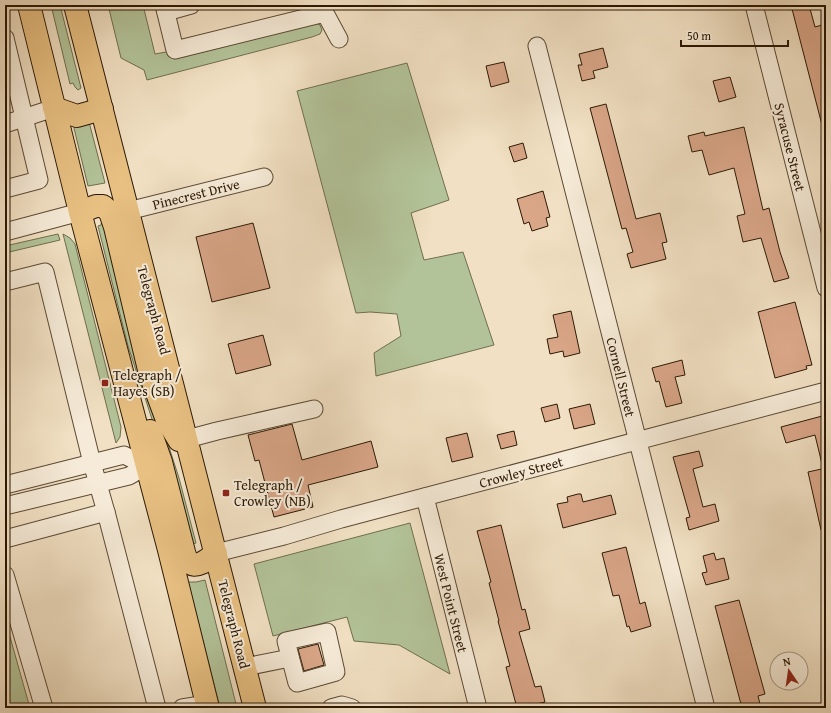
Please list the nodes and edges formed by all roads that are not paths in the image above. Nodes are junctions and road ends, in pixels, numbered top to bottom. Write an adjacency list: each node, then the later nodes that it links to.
1 (29, 5): 10 (main road)
2 (75, 5): 11 (main road, Telegraph Road)
3 (191, 5): 5 (street)
4 (754, 5): 20 (street, Syracuse Street)
5 (165, 8): 6 (street)
6 (327, 9): 8 (street)
7 (5, 38): 12 (street)
8 (339, 39)
9 (537, 46): 25 (street, Cornell Street)
10 (54, 108): 11 (main road); 12 (street); 17 (main road)
11 (102, 109): 16 (main road, Telegraph Road)
12 (25, 118): 13 (street); 15 (street)
13 (5, 124)
14 (264, 178): 16 (street, Pinecrest Drive)
15 (5, 189)
16 (128, 211): 24 (main road, Telegraph Road)
17 (80, 212): 18 (street); 22 (main road); 26 (main road)
18 (5, 232)
19 (5, 282): 27 (street)
20 (826, 288)
21 (826, 391): 25 (street, Crowley Street)
22 (128, 396): 28 (main road); 35 (main road)
23 (314, 409): 24 (street)
24 (187, 439): 26 (main road, Telegraph Road)
25 (638, 442): 31 (street, Crowley Street); 47 (street, Cornell Street)
26 (192, 460): 35 (main road, Telegraph Road)
27 (92, 462): 28 (street); 29 (street); 30 (street)
28 (146, 466): 29 (street); 39 (main road)
29 (99, 483): 32 (street); 33 (street)
30 (5, 485)
31 (425, 498): 35 (street, Crowley Street); 46 (street, West Point Street)
32 (5, 506)
33 (106, 512): 34 (street); 41 (street)
34 (5, 539)
35 (216, 553): 38 (main road, Telegraph Road)
36 (5, 575): 40 (street)
37 (290, 658): 38 (street)
38 (245, 667): 43 (main road, Telegraph Road)
39 (207, 706): 42 (street)
40 (44, 708)
41 (157, 708)
42 (182, 708)
43 (255, 708)
44 (331, 708): 45 (street)
45 (352, 708)
46 (478, 708)
47 (706, 708)

